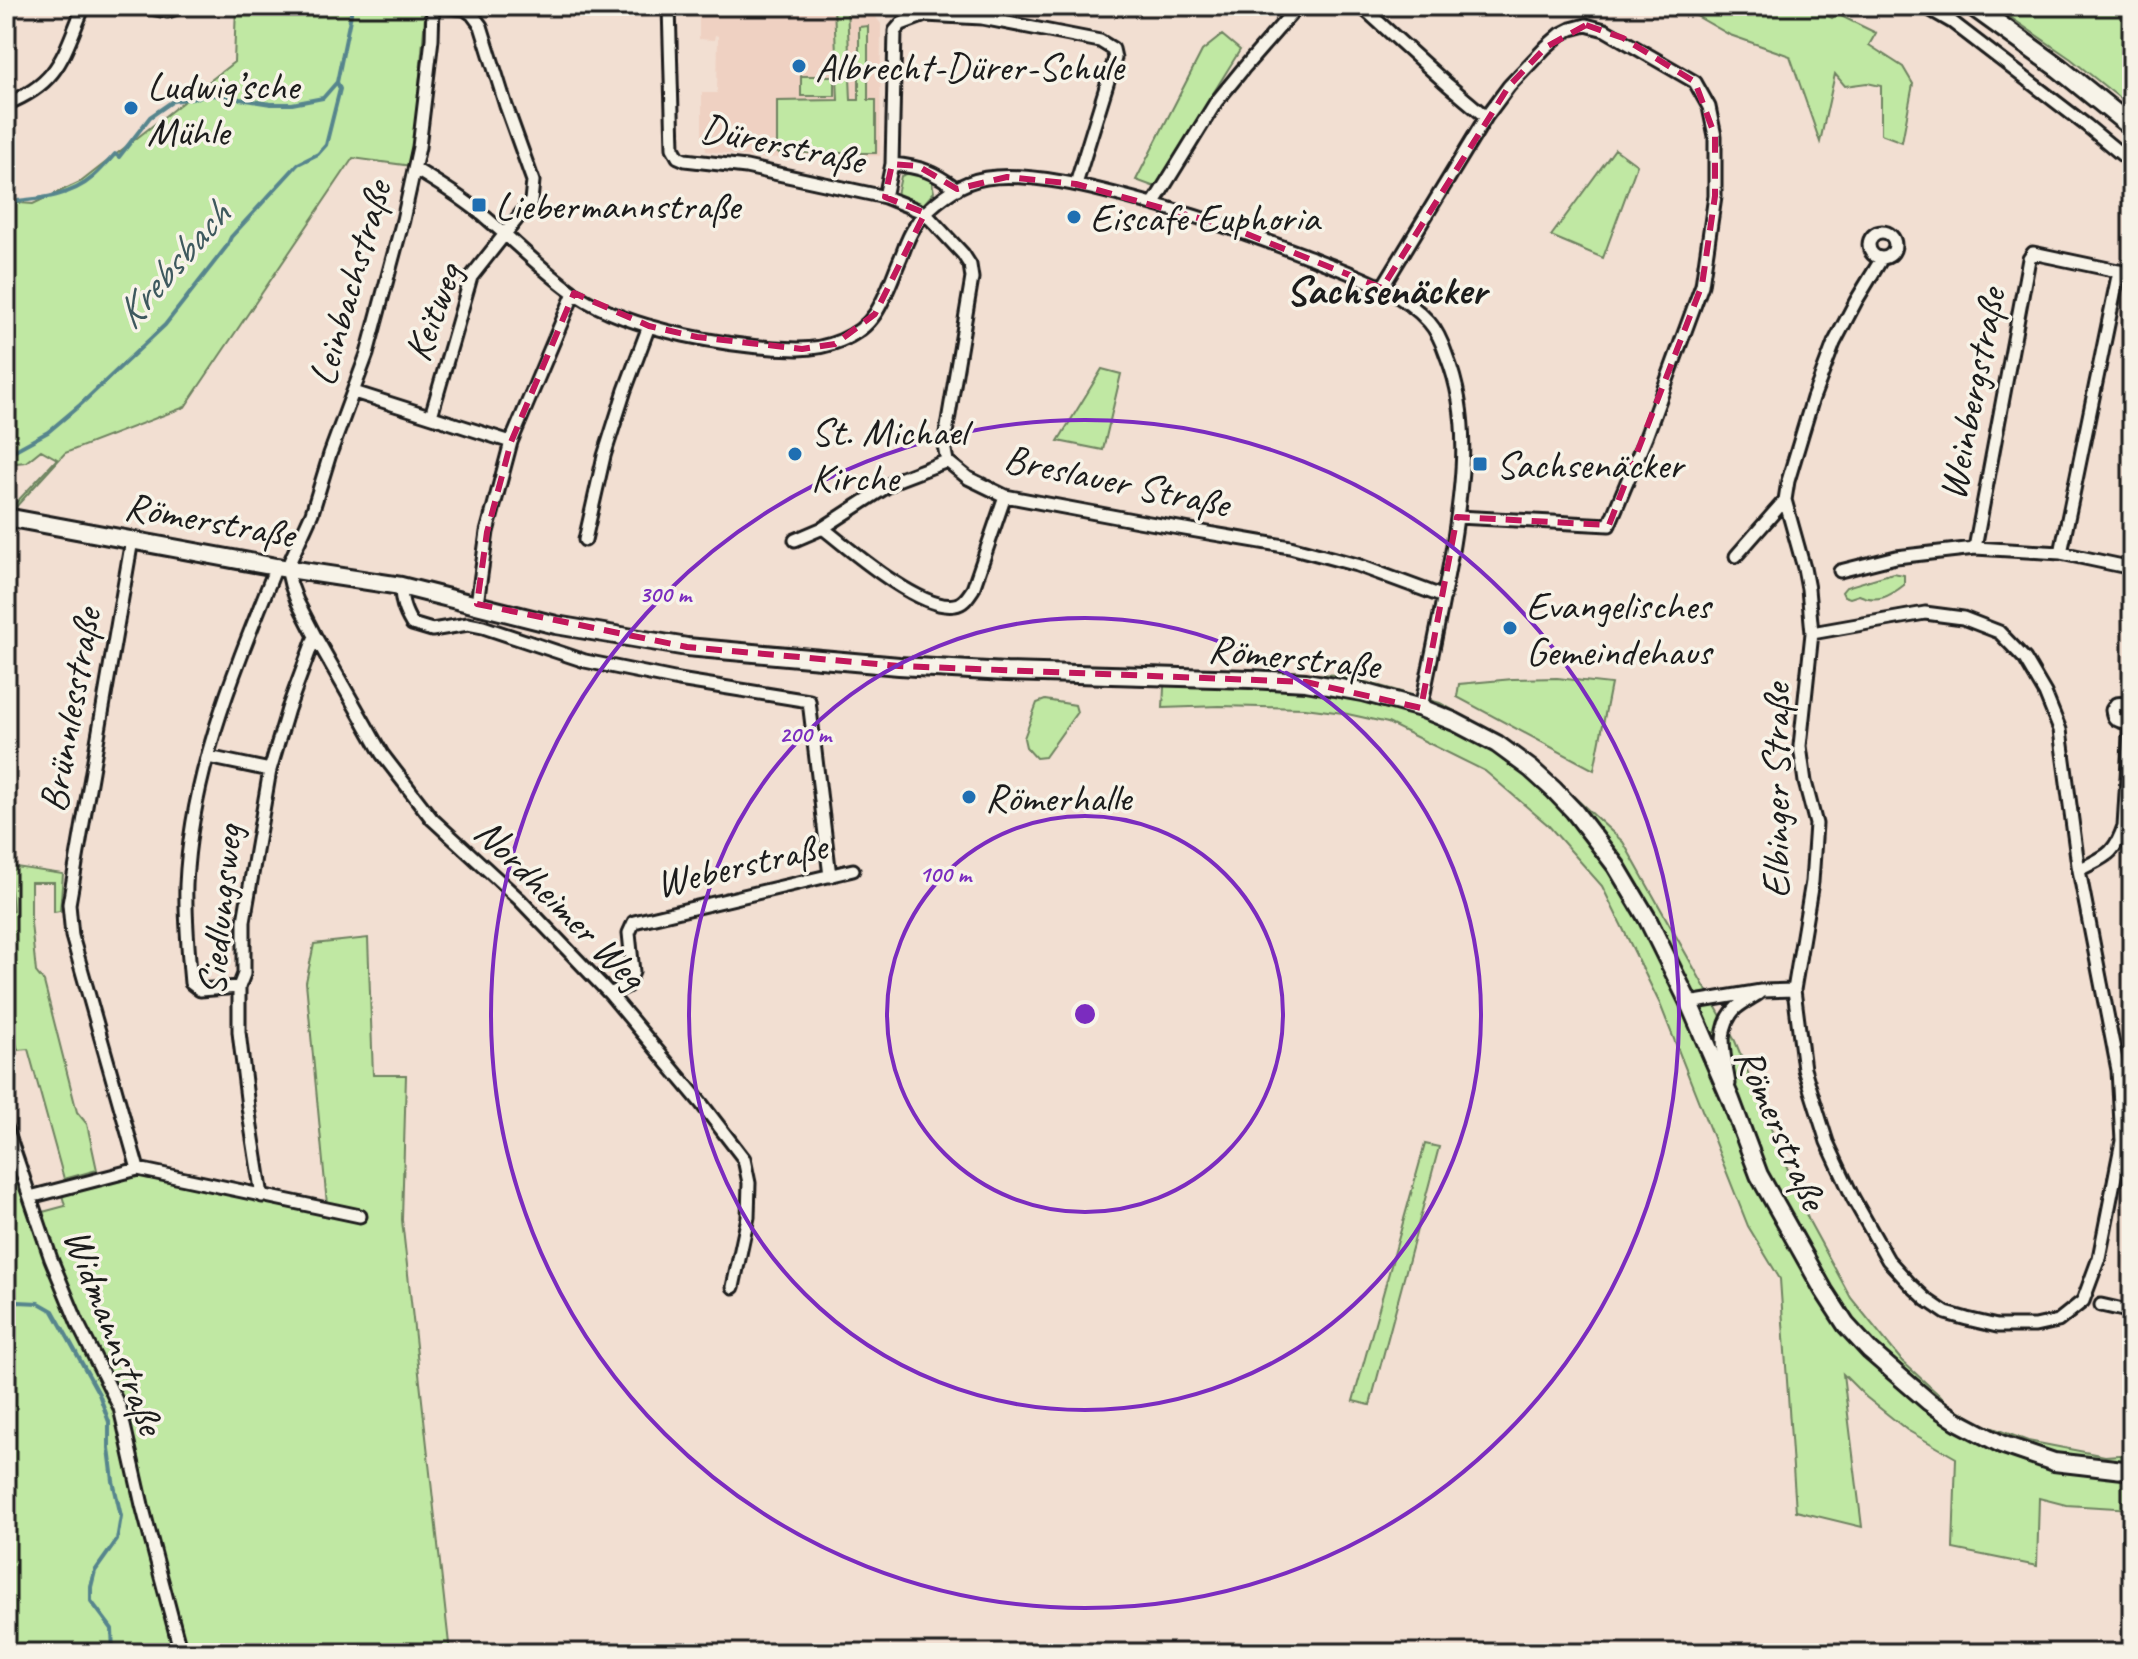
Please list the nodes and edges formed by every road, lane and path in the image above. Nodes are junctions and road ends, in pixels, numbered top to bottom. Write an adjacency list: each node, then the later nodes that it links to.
1 (84, 6): 11 (street)
2 (139, 6): 3 (street)
3 (184, 6)
4 (433, 6): 16 (street, Leinbachstraße)
5 (442, 6): 22 (street, Keitweg)
6 (669, 6): 19 (street, Dürerstraße)
7 (1298, 6): 20 (street)
8 (1361, 6): 12 (street)
9 (1924, 6): 14 (street)
10 (1973, 6): 13 (main road)
11 (6, 104)
12 (1486, 117): 26 (street); 36 (street)
13 (2132, 127)
14 (2132, 163)
15 (892, 164): 17 (street); 18 (street); 19 (street)
16 (415, 169): 22 (street); 29 (street, Leinbachstraße)
17 (1076, 184): 18 (street); 20 (street)
18 (953, 192): 21 (street)
19 (885, 197): 21 (street, Dürerstraße)
20 (1153, 204): 26 (street)
21 (925, 213): 28 (street); 32 (street, Breslauer Straße)
22 (504, 235): 27 (street); 30 (street, Keitweg)
23 (1882, 258): 34 (street, Elbinger Straße)
24 (2119, 271): 25 (street); 41 (street, Weinbergstraße); 42 (street)
25 (2132, 274)
26 (1382, 288): 36 (street)
27 (574, 293): 28 (street); 31 (street)
28 (649, 326): 39 (street)
29 (354, 392): 30 (street); 44 (street, Leinbachstraße)
30 (431, 416): 31 (street)
31 (511, 442): 49 (street)
32 (947, 461): 33 (street, Breslauer Straße); 37 (street)
33 (1005, 496): 37 (street); 48 (street, Breslauer Straße)
34 (1785, 500): 43 (street, Elbinger Straße); 50 (street, Elbinger Straße)
35 (6, 517): 38 (main road, Römerstraße)
36 (1457, 517): 48 (street)
37 (823, 528): 40 (street)
38 (132, 540): 44 (main road, Römerstraße); 66 (street, Brünnlesstraße)
39 (585, 540)
40 (795, 540)
41 (1975, 548): 42 (street); 46 (street)
42 (2061, 553): 45 (street)
43 (1736, 556)
44 (282, 568): 47 (main road, Römerstraße); 51 (street, Nordheimer Weg); 54 (street, Leinbachstraße)
45 (2132, 568)
46 (1840, 571)
47 (401, 586): 49 (main road, Römerstraße); 58 (street)
48 (1444, 597): 52 (street)
49 (477, 604): 52 (main road, Römerstraße)
50 (1812, 633): 57 (street, Elbinger Straße); 60 (street, Elbinger Straße)
51 (315, 636): 55 (street, Siedlungsweg); 62 (street, Nordheimer Weg)
52 (1421, 708): 63 (main road, Römerstraße)
53 (2129, 718): 57 (street)
54 (208, 757): 55 (street); 59 (street, Leinbachstraße)
55 (270, 770): 59 (street, Siedlungsweg)
56 (853, 870): 58 (street, Weberstraße)
57 (2079, 870): 60 (street, Elbinger Straße)
58 (830, 876): 62 (street, Weberstraße)
59 (239, 987): 67 (street, Siedlungsweg)
60 (1794, 990): 61 (street)
61 (1761, 991): 63 (street); 64 (street)
62 (610, 994): 70 (street, Nordheimer Weg)
63 (1689, 1003): 64 (main road, Römerstraße)
64 (1731, 1100): 73 (main road, Römerstraße)
65 (6, 1127): 68 (street, Widmannstraße)
66 (138, 1169): 67 (street); 68 (street)
67 (262, 1196): 69 (street)
68 (30, 1197): 74 (street, Widmannstraße)
69 (360, 1216)
70 (733, 1287)
71 (2101, 1305): 72 (street)
72 (2132, 1312)
73 (2132, 1471)
74 (181, 1653)

